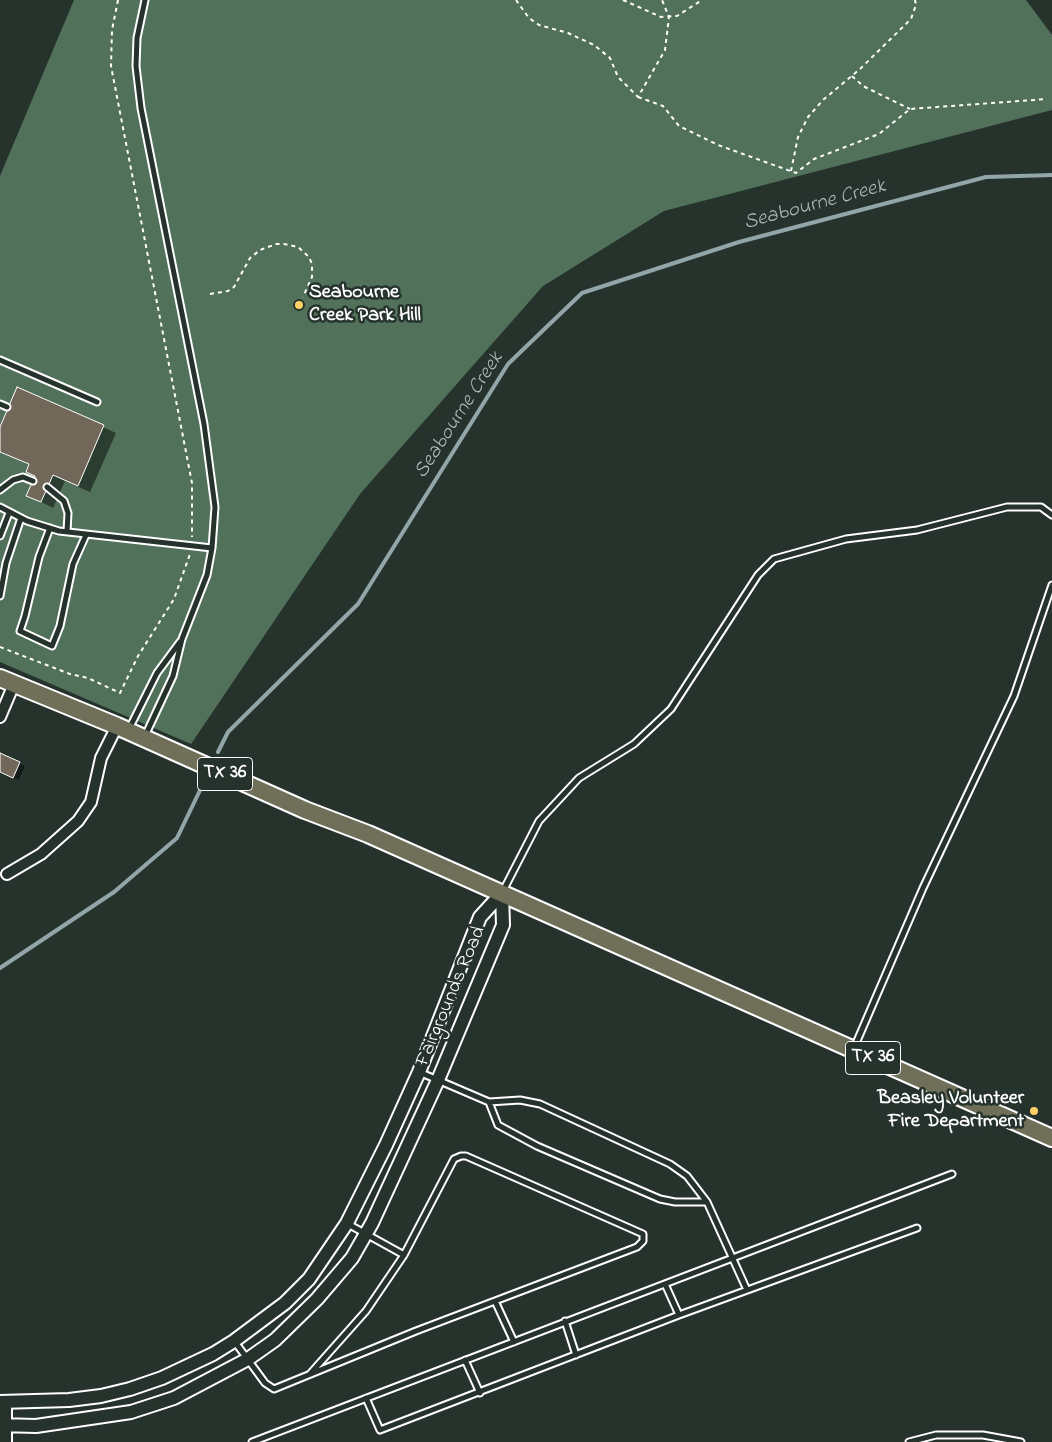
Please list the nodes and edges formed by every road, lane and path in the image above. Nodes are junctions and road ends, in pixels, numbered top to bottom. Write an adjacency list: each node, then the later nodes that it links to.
1 (118, 0): 31 (path)
2 (145, 0): 32 (lane)
3 (516, 0): 10 (path)
4 (623, 0): 8 (path)
5 (662, 0): 8 (path)
6 (702, 0): 8 (path)
7 (915, 0): 9 (path)
8 (668, 17): 10 (path)
9 (852, 75): 12 (path); 13 (path)
10 (638, 97): 13 (path)
11 (1047, 99): 12 (path)
12 (910, 109): 13 (path)
13 (791, 171)
14 (210, 294): 15 (path)
15 (304, 297)
16 (0, 360): 17 (lane)
17 (96, 402)
18 (0, 404): 19 (lane)
19 (7, 407)
20 (33, 481): 22 (lane)
21 (48, 487): 28 (lane)
22 (0, 490)
23 (0, 507): 24 (lane)
24 (10, 514): 26 (lane); 30 (lane)
25 (1052, 515): 42 (lane)
26 (21, 518): 27 (lane); 34 (lane)
27 (50, 528): 28 (lane); 29 (lane)
28 (67, 532): 29 (lane)
29 (86, 535): 31 (lane)
30 (0, 536)
31 (192, 546): 32 (lane); 36 (path)
32 (212, 548): 35 (lane)
33 (1052, 585): 43 (lane)
34 (0, 596)
35 (182, 639): 39 (lane); 40 (lane)
36 (0, 647)
37 (7, 681): 38 (street); 39 (main road, TX 36)
38 (0, 717)
39 (123, 729): 40 (main road, TX 36); 41 (street)
40 (144, 738): 42 (main road, TX 36)
41 (7, 874)
42 (502, 893): 43 (main road, TX 36); 44 (street, Fairgrounds Road); 45 (street, Fairgrounds Road)
43 (853, 1049): 47 (main road, TX 36)
44 (419, 1072): 45 (lane); 50 (street, Fairgrounds Road)
45 (438, 1080): 46 (lane); 52 (street, Fairgrounds Road)
46 (489, 1102): 49 (lane); 49 (lane)
47 (1052, 1138)
48 (952, 1174): 54 (lane)
49 (707, 1202): 54 (lane)
50 (347, 1223): 52 (lane); 60 (street, Fairgrounds Road)
51 (917, 1228): 56 (lane)
52 (366, 1234): 53 (lane); 63 (street, Fairgrounds Road)
53 (404, 1255): 57 (lane); 65 (lane)
54 (733, 1258): 55 (lane); 56 (lane)
55 (665, 1284): 58 (lane); 59 (lane)
56 (747, 1290): 58 (lane)
57 (495, 1301): 61 (lane); 65 (lane)
58 (679, 1315): 62 (lane)
59 (565, 1321): 61 (lane); 62 (lane)
60 (234, 1341): 63 (lane); 68 (street, Fairgrounds Road)
61 (514, 1342): 64 (lane)
62 (576, 1355): 66 (lane)
63 (248, 1358): 65 (lane); 69 (street, Fairgrounds Road)
64 (465, 1360): 66 (lane); 67 (lane)
65 (310, 1374)
66 (480, 1393): 67 (lane)
67 (366, 1398): 71 (lane)
68 (2, 1402): 69 (street)
69 (2, 1425): 70 (street)
70 (5, 1442)
71 (252, 1442)
72 (909, 1442): 73 (lane)
73 (1021, 1442)

